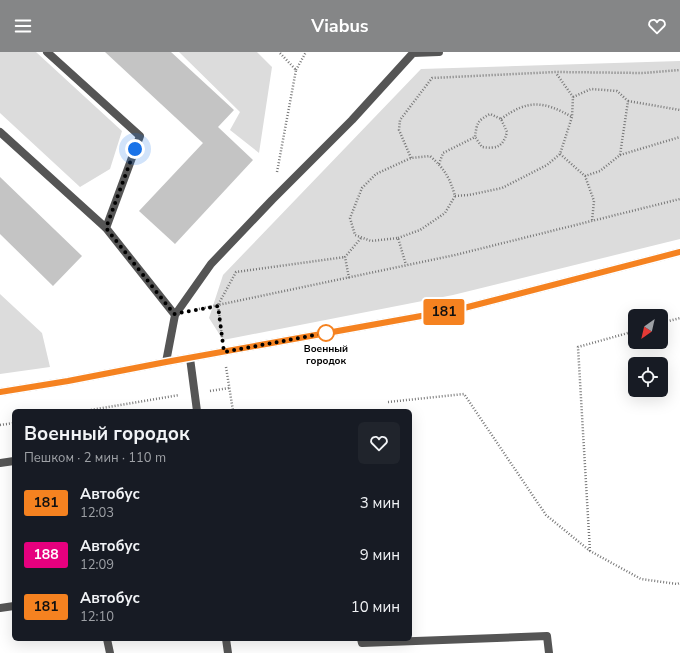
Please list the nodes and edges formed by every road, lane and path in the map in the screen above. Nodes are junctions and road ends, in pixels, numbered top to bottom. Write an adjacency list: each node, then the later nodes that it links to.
1 (47, 52): 25 (street)
2 (279, 52): 5 (path)
3 (306, 52): 5 (path)
4 (439, 52): 23 (street)
5 (296, 70): 23 (path)
6 (680, 70): 7 (path)
7 (556, 72): 8 (path); 18 (path)
8 (573, 97): 9 (path); 11 (path)
9 (628, 101): 10 (path); 17 (path)
10 (680, 110)
11 (572, 118): 12 (path); 16 (path)
12 (501, 119): 14 (path); 14 (path)
13 (0, 132): 25 (street)
14 (475, 137): 19 (path)
15 (680, 137): 17 (path)
16 (560, 154): 20 (path); 21 (path)
17 (620, 155): 20 (path)
18 (411, 158): 19 (path); 26 (path)
19 (439, 164): 21 (path)
20 (585, 176): 24 (path)
21 (455, 196): 27 (path)
22 (680, 199): 24 (path)
23 (272, 200): 33 (street)
24 (592, 221): 30 (path)
25 (106, 228): 33 (street)
26 (361, 238): 27 (path); 29 (path)
27 (398, 238): 30 (path)
28 (680, 252): 37 (street)
29 (345, 257): 31 (path); 32 (path)
30 (406, 265): 31 (path)
31 (349, 278): 32 (path)
32 (218, 306): 33 (path); 37 (path)
33 (174, 314): 39 (street)
34 (680, 318): 35 (path)
35 (668, 321)
36 (628, 333): 50 (path)
37 (224, 352): 38 (street); 45 (path)
38 (190, 358): 39 (street); 41 (street)
39 (166, 362): 40 (street)
40 (0, 392)
41 (194, 393): 43 (path); 44 (street)
42 (388, 402): 50 (path)
43 (97, 409)
44 (196, 409)
45 (233, 409)
46 (12, 423): 47 (path)
47 (0, 425)
48 (12, 461): 49 (street)
49 (0, 463)
50 (590, 551): 51 (path)
51 (680, 583)
52 (12, 606): 53 (street)
53 (0, 608)
54 (107, 641): 57 (street)
55 (226, 641): 58 (street)
56 (362, 641): 59 (street)
57 (110, 653)
58 (228, 653)
59 (549, 653)

